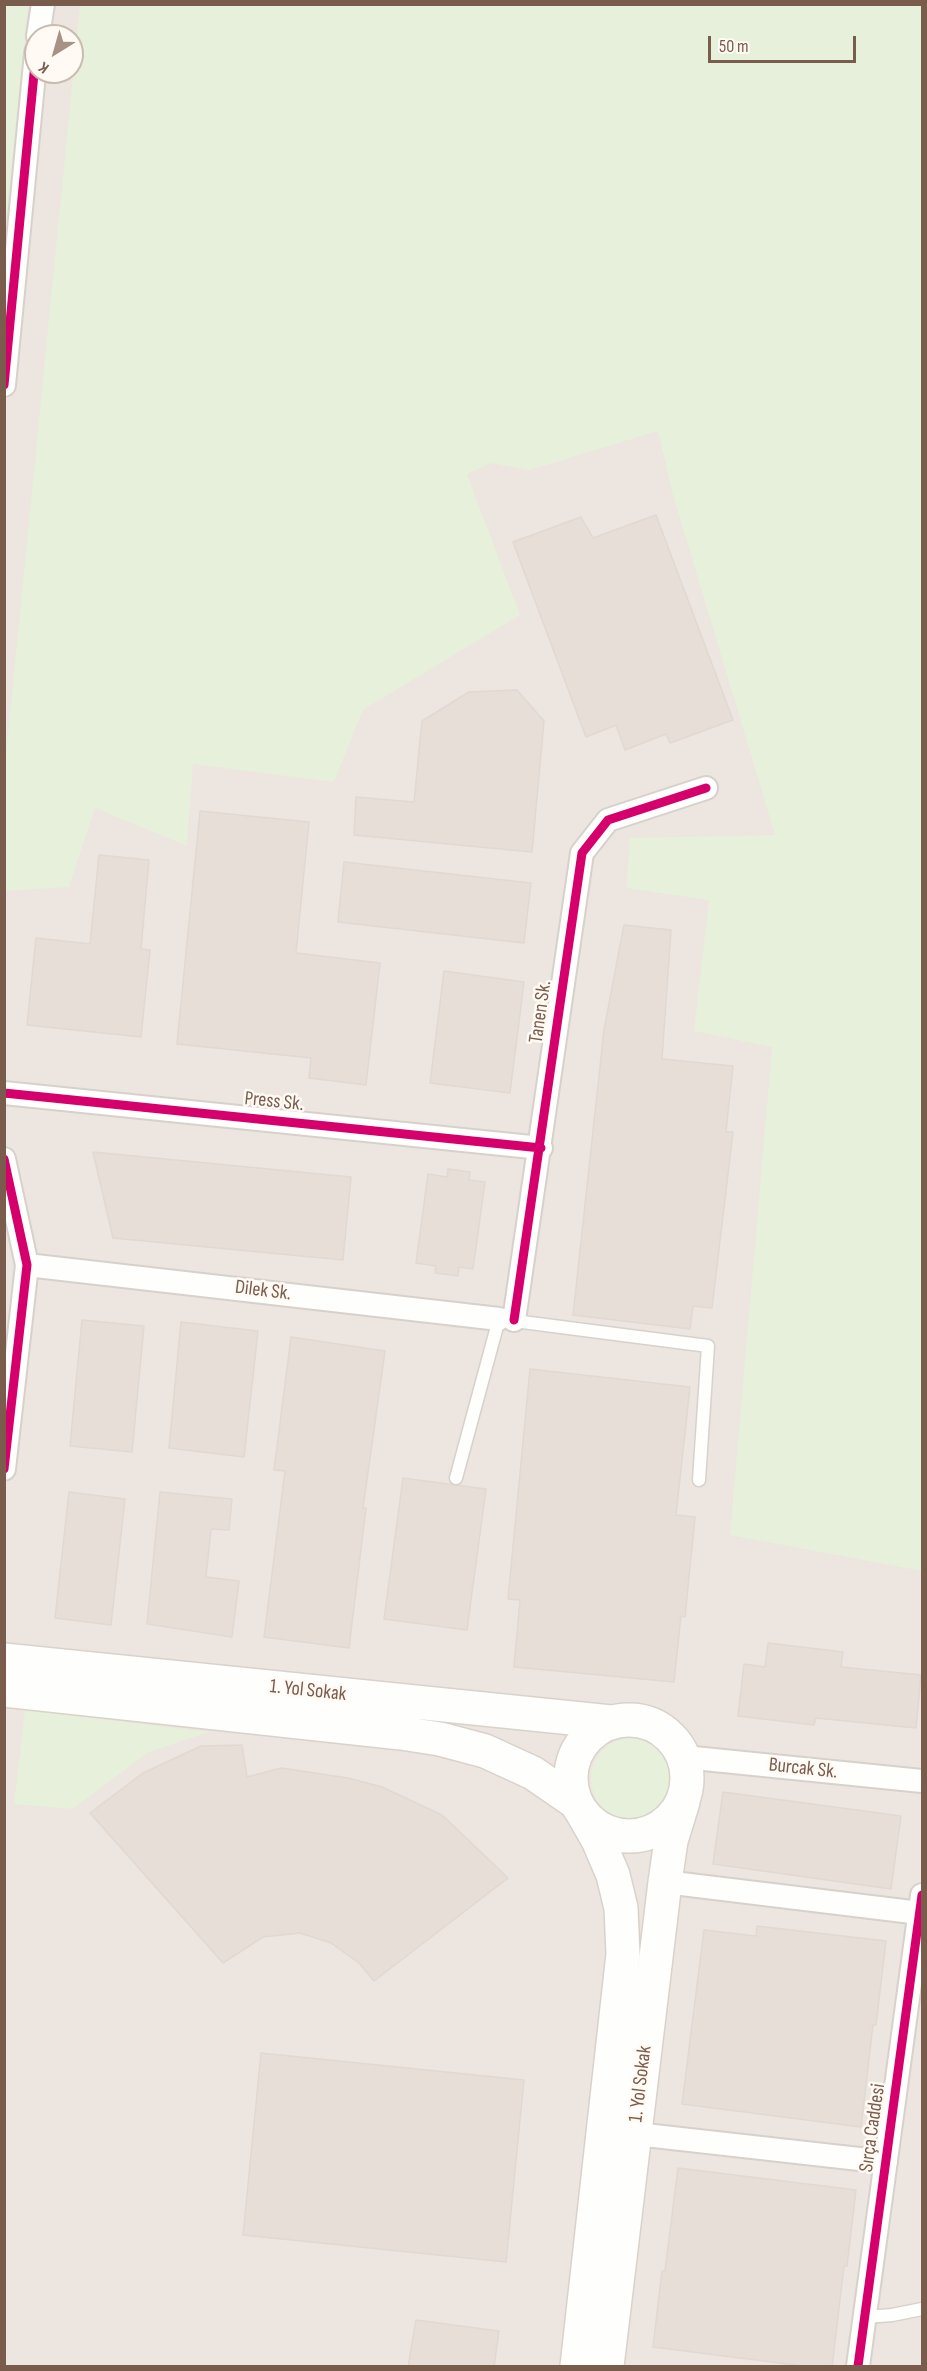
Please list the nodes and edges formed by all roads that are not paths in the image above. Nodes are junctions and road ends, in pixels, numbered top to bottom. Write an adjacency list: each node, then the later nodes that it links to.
1 (43, 4): 2 (street)
2 (40, 24)
3 (33, 84): 4 (street)
4 (4, 385)
5 (706, 788): 7 (street, Tanen Sk.)
6 (4, 1093): 7 (street, Press Sk.)
7 (541, 1148): 10 (street, Tanen Sk.)
8 (4, 1159): 9 (street)
9 (27, 1265): 10 (street, Dilek Sk.); 11 (street)
10 (507, 1319): 12 (lane); 13 (lane)
11 (4, 1469)
12 (456, 1478)
13 (699, 1480)
14 (4, 1660): 16 (main road, 1. Yol Sokak)
15 (4, 1690): 20 (main road, 1. Yol Sokak)
16 (612, 1722): 17 (main road, 1. Yol Sokak); 20 (main road, 1. Yol Sokak)
17 (684, 1757): 18 (street, Burcak Sk.); 19 (main road, 1. Yol Sokak)
18 (922, 1781)
19 (683, 1802): 20 (main road, 1. Yol Sokak); 21 (main road, 1. Yol Sokak)
20 (579, 1807): 27 (main road, 1. Yol Sokak)
21 (665, 1882): 22 (street); 23 (main road, 1. Yol Sokak)
22 (922, 1904): 24 (street, Sırça Caddesi)
23 (636, 2134): 24 (street); 28 (main road, 1. Yol Sokak)
24 (886, 2162): 26 (street, Sırça Caddesi)
25 (922, 2309): 26 (lane)
26 (866, 2317): 29 (street, Sırça Caddesi)
27 (577, 2367)
28 (607, 2367)
29 (858, 2367)

